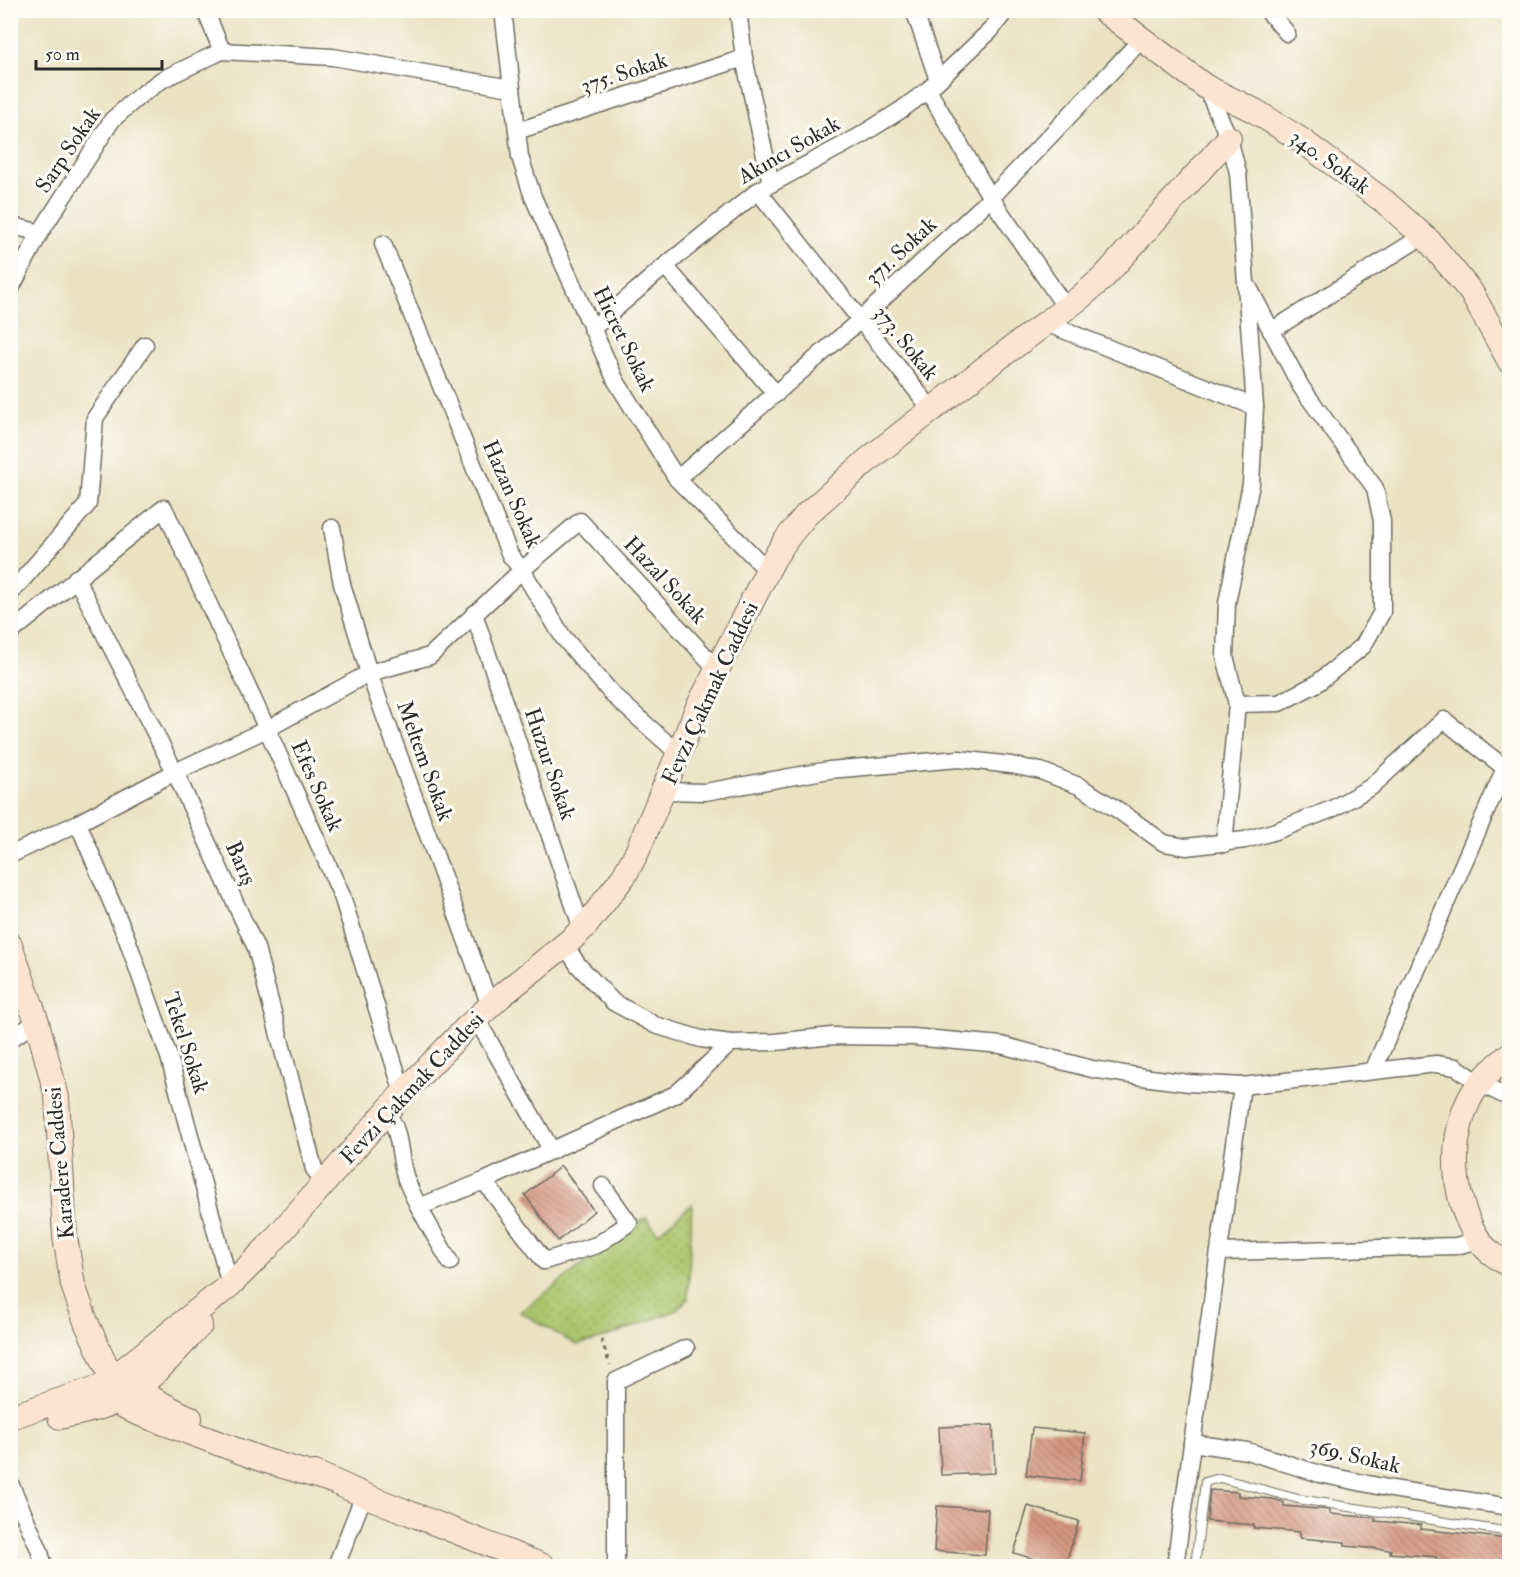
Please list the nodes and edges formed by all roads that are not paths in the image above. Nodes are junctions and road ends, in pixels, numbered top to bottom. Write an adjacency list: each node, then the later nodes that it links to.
1 (205, 10): 10 (street)
2 (503, 10): 14 (street, Hicret Sokak)
3 (738, 10): 11 (street)
4 (914, 10): 12 (street)
5 (1006, 10): 12 (street, Akıncı Sokak)
6 (1103, 10): 9 (street, 340. Sokak)
7 (1267, 10): 8 (street)
8 (1287, 33)
9 (1141, 40): 13 (street, 340. Sokak); 18 (street, 371. Sokak)
10 (222, 51): 14 (street, Sarp Sokak); 20 (street, Sarp Sokak)
11 (744, 58): 15 (street, 375. Sokak); 17 (street)
12 (933, 85): 17 (street, Akıncı Sokak); 18 (street)
13 (1206, 87): 16 (street); 21 (street, 340. Sokak)
14 (511, 88): 15 (street, Hicret Sokak)
15 (517, 131): 29 (street, Hicret Sokak)
16 (1229, 138): 24 (street); 26 (street, Fevzi Çakmak Caddesi)
17 (764, 187): 23 (street, Akıncı Sokak); 27 (street, 373. Sokak)
18 (991, 198): 26 (street); 27 (street, 371. Sokak)
19 (10, 225): 20 (street)
20 (40, 233): 25 (street, Sarp Sokak)
21 (1423, 236): 30 (street); 32 (street, 340. Sokak)
22 (383, 244): 38 (street, Hazan Sokak)
23 (665, 266): 29 (street, Akıncı Sokak); 33 (street)
24 (1246, 282): 30 (street); 34 (street)
25 (10, 290)
26 (1066, 308): 28 (street, Fevzi Çakmak Caddesi)
27 (859, 321): 33 (street, 371. Sokak); 35 (street, 373. Sokak)
28 (1046, 323): 34 (street); 35 (street, Fevzi Çakmak Caddesi)
29 (592, 329): 36 (street, Hicret Sokak)
30 (1271, 331): 46 (street)
31 (145, 345): 41 (street)
32 (1509, 362)
33 (776, 394): 36 (street, 371. Sokak)
34 (1255, 407): 46 (street)
35 (932, 410): 39 (street, Fevzi Çakmak Caddesi)
36 (677, 479): 39 (street, Hicret Sokak)
37 (332, 528): 45 (street, Meltem Sokak)
38 (522, 570): 42 (street); 44 (street, Hazal Sokak); 48 (street, Hazan Sokak)
39 (768, 571): 44 (street, Fevzi Çakmak Caddesi)
40 (76, 578): 43 (street); 47 (street, Efes Sokak); 49 (street, Barış)
41 (10, 594)
42 (474, 614): 45 (street); 54 (street, Huzur Sokak)
43 (10, 633)
44 (717, 669): 48 (street, Fevzi Çakmak Caddesi)
45 (369, 673): 47 (street); 56 (street, Meltem Sokak)
46 (1238, 704): 52 (street)
47 (267, 729): 49 (street); 64 (street, Efes Sokak)
48 (679, 754): 50 (street, Fevzi Çakmak Caddesi)
49 (175, 772): 51 (street); 69 (street, Barış)
50 (664, 791): 52 (street); 54 (street, Fevzi Çakmak Caddesi)
51 (78, 823): 53 (street); 76 (street, Tekel Sokak)
52 (1224, 843): 61 (street)
53 (10, 855)
54 (574, 937): 56 (street, Fevzi Çakmak Caddesi); 59 (street, Huzur Sokak)
55 (10, 945): 57 (street, Karadere Caddesi)
56 (483, 1012): 64 (street, Fevzi Çakmak Caddesi); 67 (street, Meltem Sokak)
57 (37, 1022): 58 (street); 79 (street, Karadere Caddesi)
58 (10, 1039)
59 (731, 1043): 63 (street, Huzur Sokak); 67 (street)
60 (1509, 1054): 62 (street)
61 (1373, 1071): 62 (street, Huzur Sokak); 63 (street, Huzur Sokak)
62 (1481, 1084): 65 (street, Huzur Sokak); 72 (street)
63 (1242, 1086): 73 (street)
64 (403, 1093): 66 (street, Fevzi Çakmak Caddesi)
65 (1509, 1098)
66 (386, 1112): 69 (street, Fevzi Çakmak Caddesi); 71 (street)
67 (552, 1151): 68 (street)
68 (484, 1181): 70 (street); 71 (street)
69 (324, 1182): 76 (street, Fevzi Çakmak Caddesi)
70 (603, 1186)
71 (419, 1207): 74 (street)
72 (1479, 1240): 73 (street); 75 (street)
73 (1219, 1252): 82 (street)
74 (450, 1262)
75 (1509, 1265)
76 (230, 1285): 78 (street, Fevzi Çakmak Caddesi); 79 (street, Fevzi Çakmak Caddesi)
77 (686, 1348): 91 (street)
78 (136, 1388): 79 (street); 83 (street)
79 (114, 1390): 80 (street, Fevzi Çakmak Caddesi); 81 (street, Fevzi Çakmak Caddesi); 83 (street)
80 (10, 1417)
81 (10, 1429)
82 (1192, 1443): 86 (street, 369. Sokak); 92 (street)
83 (330, 1480): 85 (street)
84 (10, 1483): 88 (street)
85 (364, 1495): 89 (street); 90 (street)
86 (1509, 1507)
87 (1509, 1532): 93 (lane)
88 (44, 1566)
89 (336, 1566)
90 (543, 1566)
91 (616, 1566)
92 (1175, 1566)
93 (1195, 1566)

